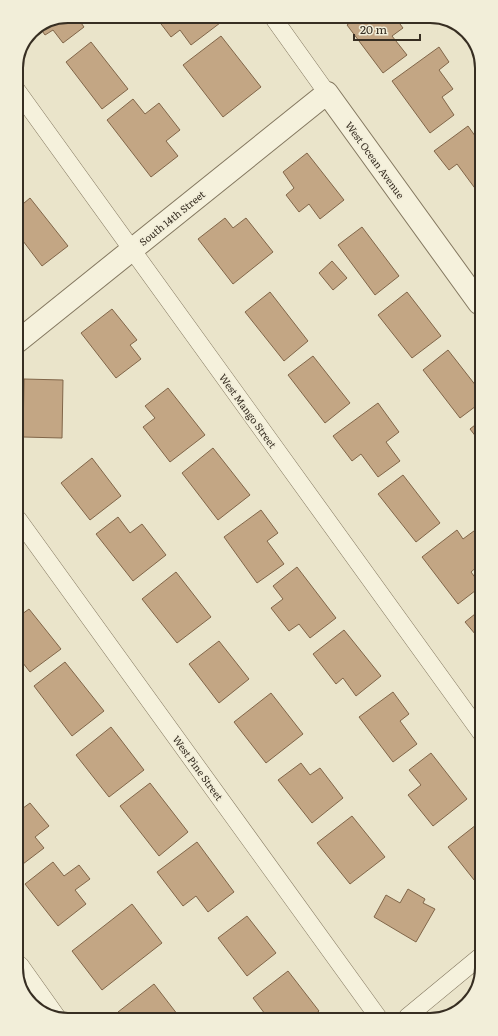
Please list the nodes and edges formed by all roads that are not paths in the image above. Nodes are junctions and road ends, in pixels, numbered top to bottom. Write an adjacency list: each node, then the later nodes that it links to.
1 (277, 23): 2 (street, West Ocean Avenue)
2 (327, 93): 4 (street, South 14th Street); 5 (street, West Ocean Avenue)
3 (23, 99): 4 (street, West Mango Street)
4 (132, 250): 6 (street, South 14th Street); 8 (street, West Mango Street)
5 (475, 297)
6 (23, 337)
7 (23, 526): 12 (street, West Pine Street)
8 (475, 725)
9 (475, 961): 13 (street)
10 (24, 976): 11 (street)
11 (51, 1009)
12 (375, 1013)
13 (411, 1013)

